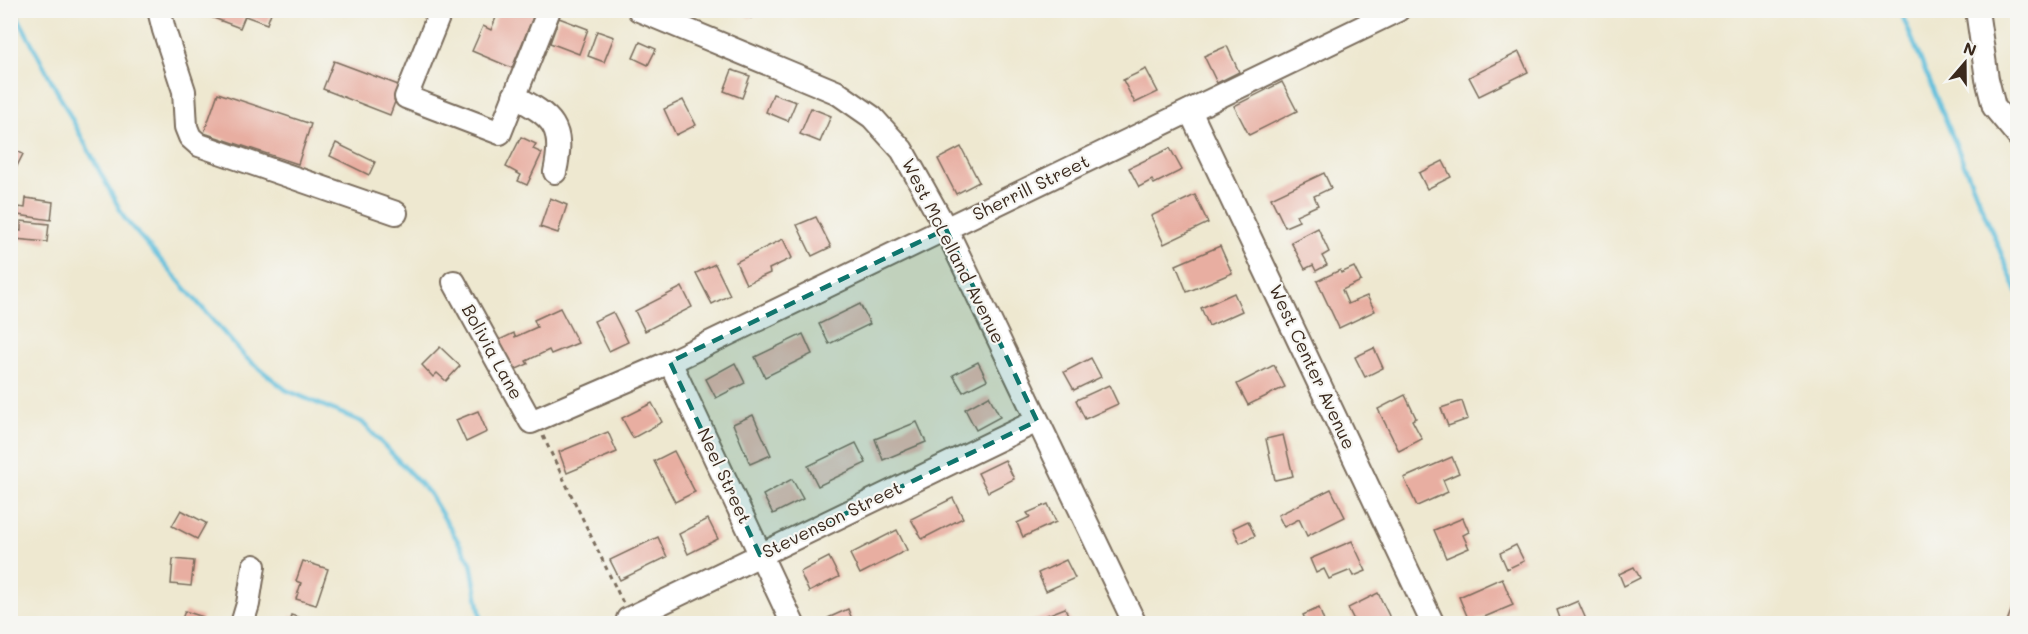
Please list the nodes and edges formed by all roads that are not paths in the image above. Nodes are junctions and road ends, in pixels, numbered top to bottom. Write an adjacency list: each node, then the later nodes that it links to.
1 (159, 10): 11 (street)
2 (441, 10): 7 (street)
3 (549, 10): 7 (street)
4 (639, 10): 12 (street, West McLelland Avenue)
5 (1398, 10): 8 (street, Sherrill Street)
6 (1977, 10): 9 (street)
7 (514, 96): 10 (street)
8 (1190, 111): 12 (street, Sherrill Street); 23 (street, West Center Avenue)
9 (2018, 136)
10 (555, 172)
11 (396, 213)
12 (946, 229): 14 (street, Sherrill Street); 15 (street, West McLelland Avenue)
13 (454, 282): 16 (street, Bolivia Lane)
14 (670, 362): 16 (street, Sherrill Street); 17 (street, Neel Street)
15 (1037, 421): 17 (street, Stevenson Street); 22 (street, West McLelland Avenue)
16 (531, 422)
17 (760, 555): 19 (street, Stevenson Street); 21 (street, Neel Street)
18 (254, 566): 20 (street)
19 (629, 619)
20 (242, 624)
21 (793, 624)
22 (1135, 624)
23 (1433, 624)

